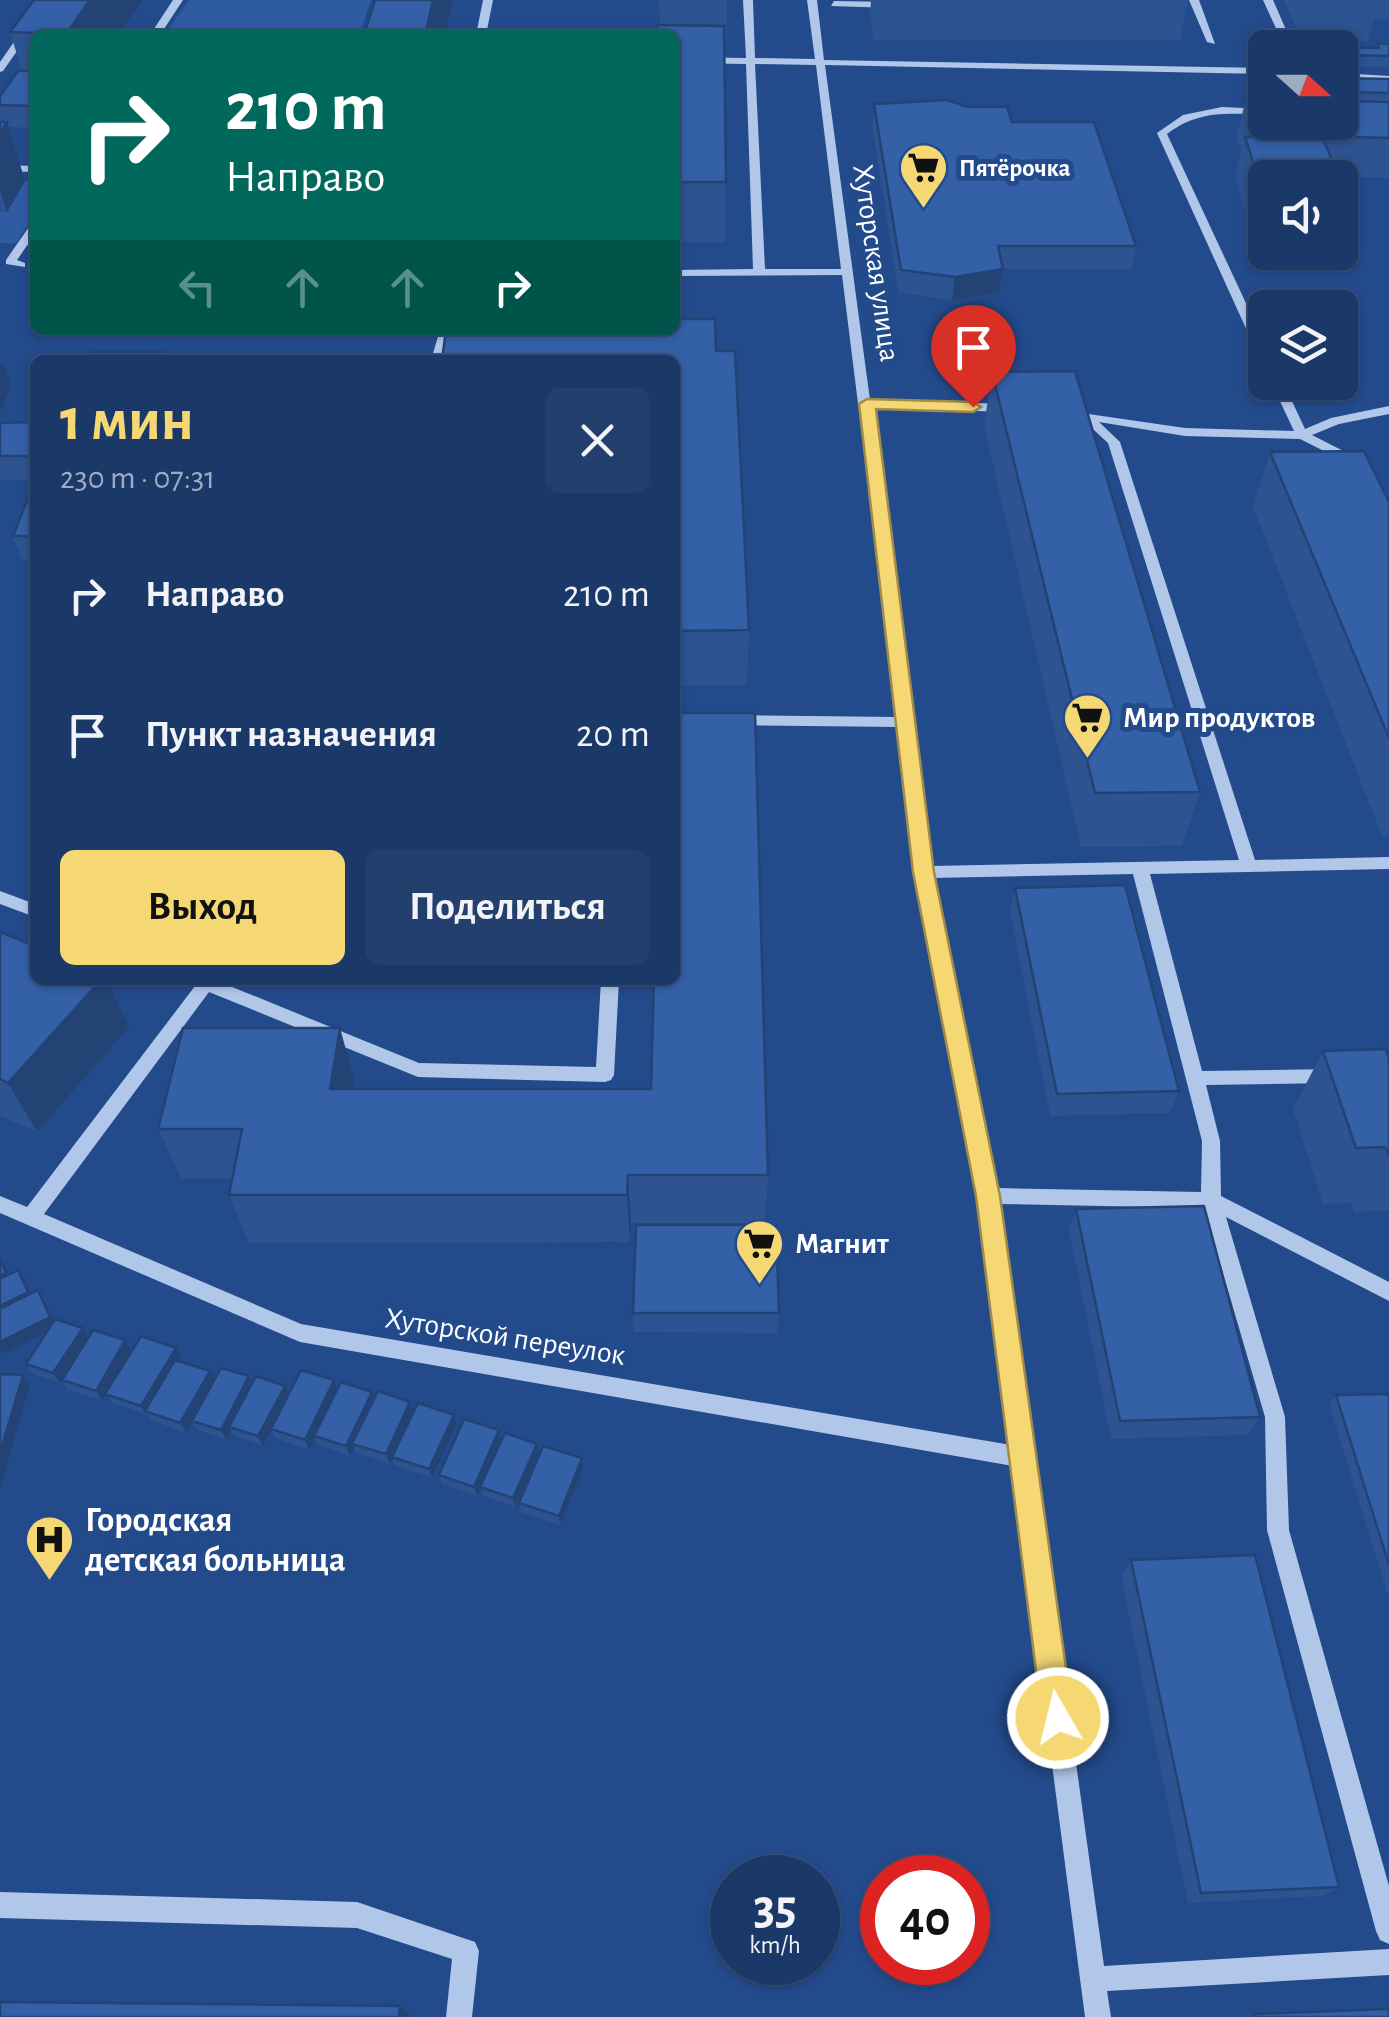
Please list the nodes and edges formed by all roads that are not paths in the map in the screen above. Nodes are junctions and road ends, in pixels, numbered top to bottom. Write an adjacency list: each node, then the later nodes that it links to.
1 (48, 0): 13 (street)
2 (178, 0): 10 (street)
3 (488, 0): 11 (street)
4 (748, 0): 17 (street)
5 (812, 0): 18 (street, Хуторская улица)
6 (1194, 0): 14 (street)
7 (1268, 0): 12 (street)
8 (834, 4): 9 (street)
9 (908, 4)
10 (158, 30)
11 (482, 30)
12 (1282, 30)
13 (20, 42): 15 (street); 19 (street)
14 (1212, 42)
15 (0, 43)
16 (680, 60): 17 (street)
17 (752, 60): 18 (street); 29 (street)
18 (822, 60): 20 (street); 30 (street, Хуторская улица)
19 (0, 70)
20 (1248, 71)
21 (1358, 77): 22 (street)
22 (1389, 78)
23 (1248, 111): 32 (street)
24 (0, 168): 25 (street)
25 (30, 169)
26 (30, 233): 28 (street)
27 (0, 265): 28 (street)
28 (28, 265)
29 (759, 271): 30 (street); 31 (street)
30 (849, 272): 34 (street, Хуторская улица)
31 (680, 273)
32 (1248, 320)
33 (1285, 400): 39 (street)
34 (867, 404): 35 (street); 42 (street, Хуторская улица)
35 (1024, 408)
36 (1043, 409): 38 (street)
37 (1389, 410): 39 (street)
38 (1086, 417): 39 (street); 44 (street)
39 (1302, 436): 40 (street)
40 (1366, 470)
41 (714, 720): 42 (street)
42 (906, 722): 46 (street, Хуторская улица)
43 (1389, 863): 44 (street)
44 (1249, 866): 45 (street)
45 (1140, 868): 46 (street); 53 (street)
46 (924, 872): 54 (street, Хуторская улица)
47 (0, 897): 48 (street)
48 (30, 910)
49 (200, 985): 57 (street)
50 (209, 985): 51 (street)
51 (610, 985)
52 (1350, 1076): 53 (street)
53 (1195, 1078): 55 (street)
54 (988, 1196): 55 (street); 59 (street, Хуторская улица)
55 (1211, 1200): 58 (street); 61 (street)
56 (0, 1204): 57 (street, Хуторской переулок)
57 (31, 1217): 59 (street, Хуторской переулок)
58 (1389, 1292)
59 (1022, 1457): 63 (street, Хуторская улица)
60 (0, 1905): 64 (street)
61 (1389, 1931)
62 (1389, 1962): 63 (street)
63 (1093, 1979): 65 (street, Хуторская улица)
64 (460, 2017)
65 (1098, 2017)

